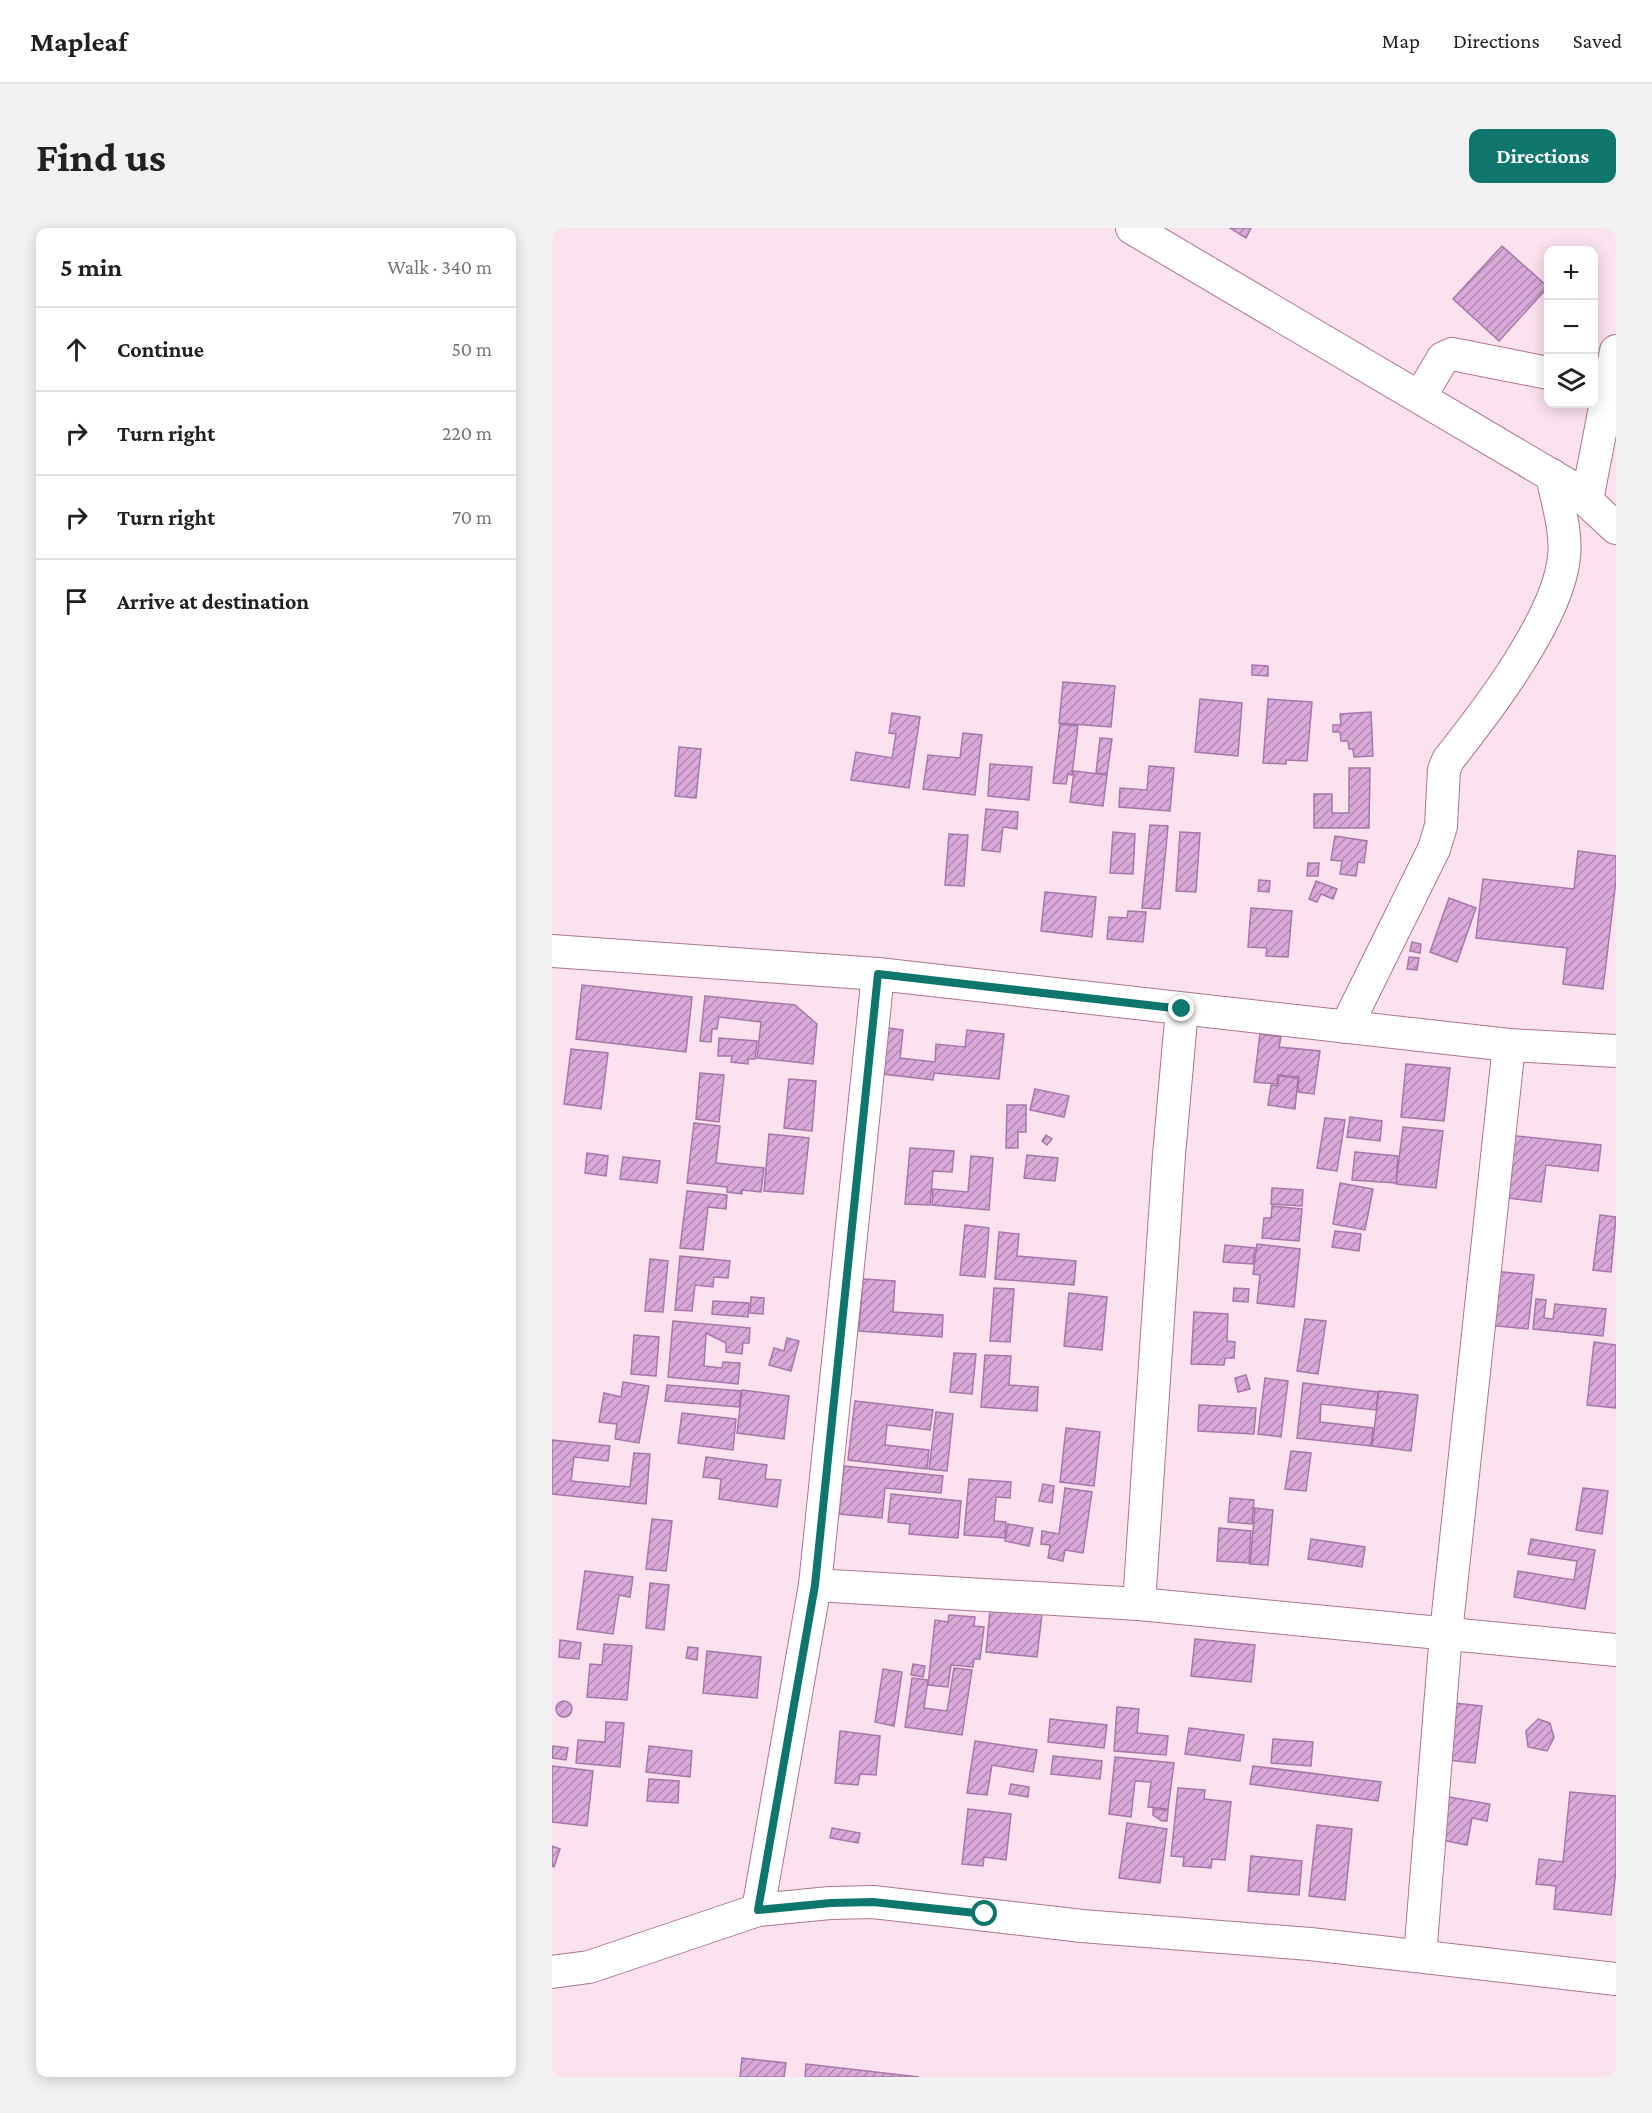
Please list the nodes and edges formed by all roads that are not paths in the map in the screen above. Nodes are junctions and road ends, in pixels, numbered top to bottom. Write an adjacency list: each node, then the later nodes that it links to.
1 (1132, 228): 5 (street)
2 (1616, 351): 4 (street)
3 (1544, 373): 5 (street)
4 (1601, 385): 7 (street)
5 (1420, 397): 6 (street)
6 (1552, 475): 7 (street); 12 (street)
7 (1587, 500): 8 (street)
8 (1616, 528)
9 (552, 951): 10 (street)
10 (878, 974): 11 (street); 15 (street)
11 (1182, 1009): 12 (street); 16 (street)
12 (1346, 1027): 13 (street)
13 (1509, 1045): 14 (street); 17 (street)
14 (1616, 1052)
15 (815, 1585): 16 (street); 19 (street)
16 (1139, 1604): 17 (street)
17 (1446, 1633): 18 (street); 20 (street)
18 (1616, 1650)
19 (758, 1910): 20 (street); 21 (street)
20 (1420, 1956): 22 (street)
21 (552, 1972)
22 (1616, 1979)

